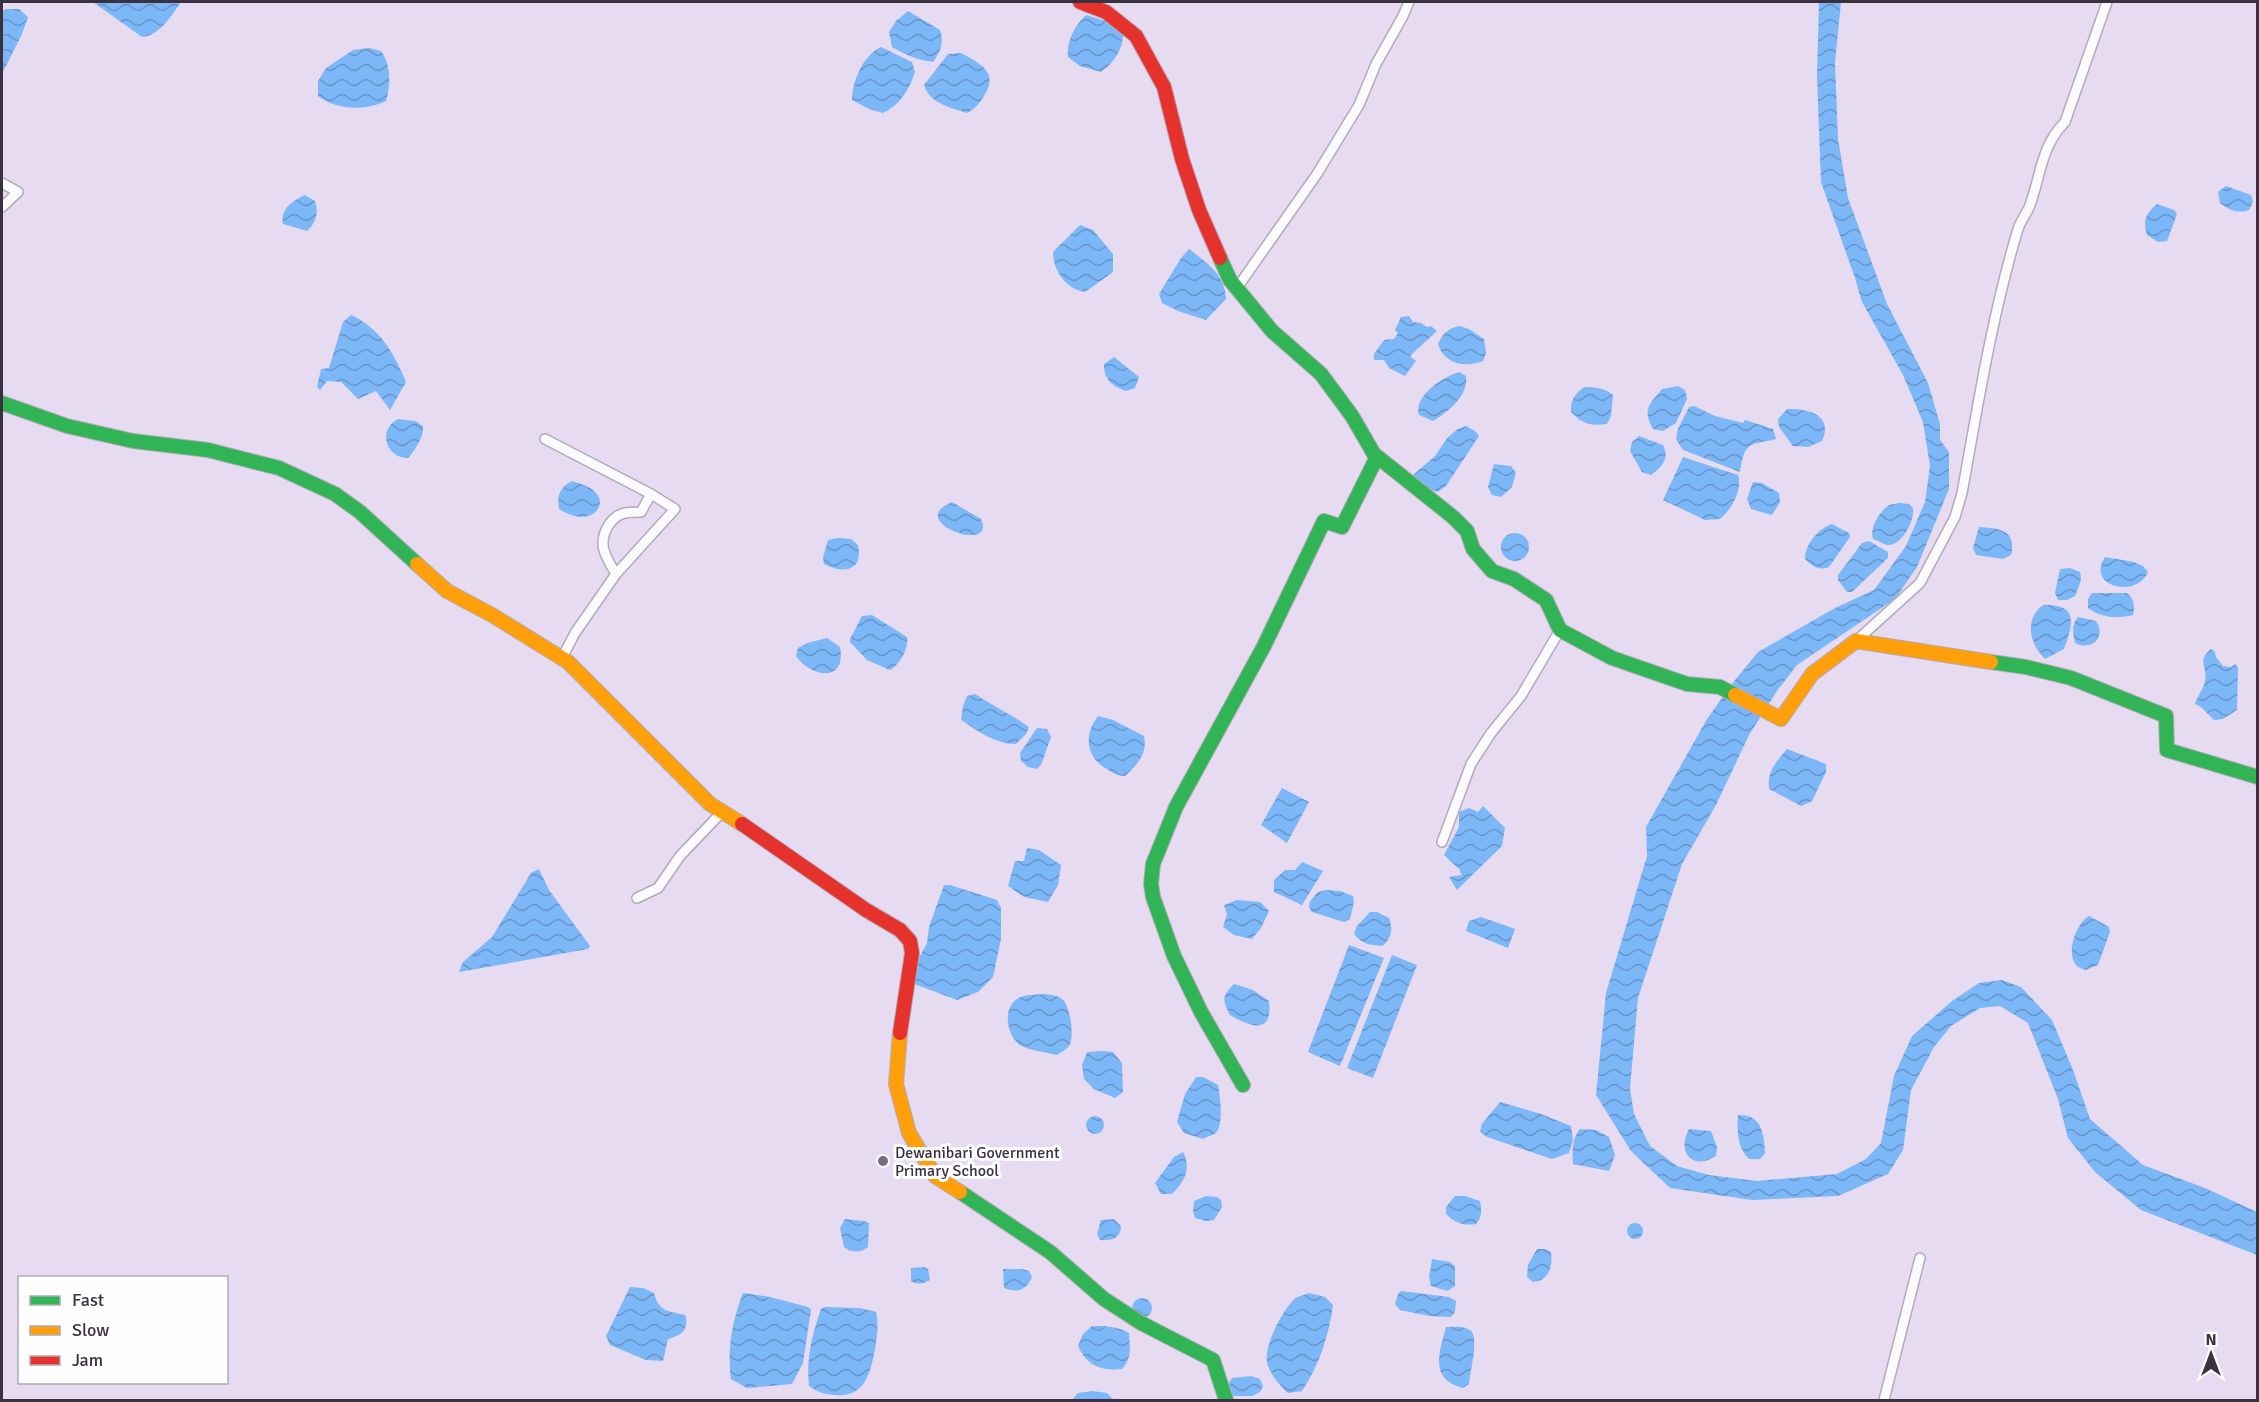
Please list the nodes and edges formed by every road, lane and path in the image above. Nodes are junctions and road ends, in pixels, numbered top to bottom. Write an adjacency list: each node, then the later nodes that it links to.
1 (1080, 2): 6 (street)
2 (1409, 2): 6 (street)
3 (2107, 2): 13 (street)
4 (2, 183): 5 (street)
5 (2, 207)
6 (1237, 288): 9 (street)
7 (2, 403): 14 (street)
8 (545, 439): 10 (street)
9 (1377, 457): 12 (street); 19 (street)
10 (651, 494): 11 (street); 11 (street)
11 (616, 574): 14 (street)
12 (1560, 630): 13 (street); 17 (street)
13 (1856, 641): 15 (street)
14 (562, 658): 16 (street)
15 (2258, 777)
16 (722, 812): 18 (street); 21 (street)
17 (1442, 842)
18 (637, 898)
19 (1243, 1085)
20 (1920, 1258): 22 (street)
21 (1226, 1401)
22 (1884, 1401)

